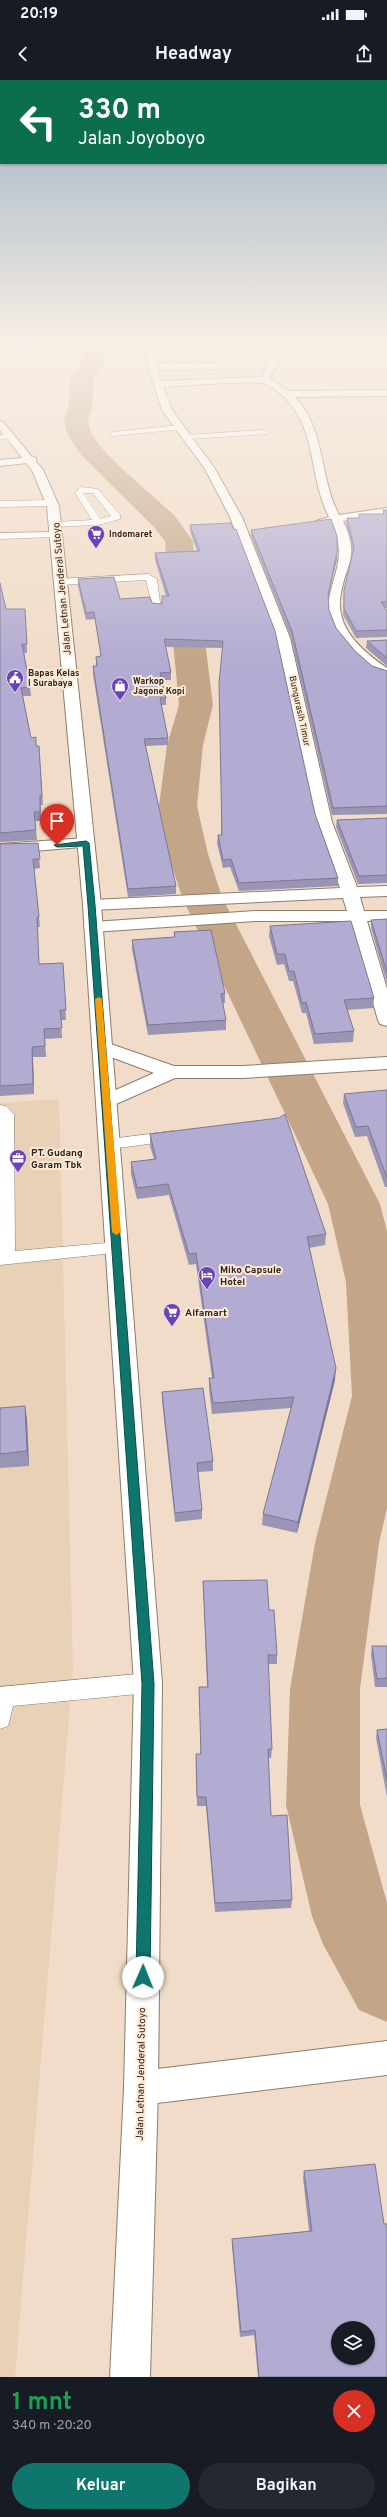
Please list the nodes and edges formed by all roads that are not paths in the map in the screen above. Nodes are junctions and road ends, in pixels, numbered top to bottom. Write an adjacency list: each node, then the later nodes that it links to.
1 (19, 449): 4 (main road, Jalan Letnan Jenderal Sutoyo)
2 (195, 449): 15 (main road, Bungurasih Timur)
3 (317, 449): 9 (main road)
4 (32, 460): 5 (main road); 6 (main road, Jalan Letnan Jenderal Sutoyo)
5 (0, 463)
6 (52, 503): 7 (lane); 13 (main road, Jalan Letnan Jenderal Sutoyo)
7 (0, 504)
8 (387, 511): 9 (main road)
9 (336, 519): 11 (main road); 20 (main road)
10 (98, 522): 10 (lane); 13 (lane)
11 (312, 522)
12 (0, 527): 13 (lane)
13 (55, 529): 16 (lane); 17 (main road, Jalan Letnan Jenderal Sutoyo)
14 (258, 530): 15 (main road)
15 (242, 533): 25 (main road, Bungurasih Timur)
16 (0, 536)
17 (60, 582): 18 (lane); 22 (main road, Jalan Letnan Jenderal Sutoyo)
18 (158, 608)
19 (366, 643): 20 (main road)
20 (353, 644): 21 (main road)
21 (387, 674)
22 (86, 843): 23 (main road); 27 (main road, Jalan Letnan Jenderal Sutoyo)
23 (0, 849)
24 (387, 891): 25 (main road)
25 (349, 892): 26 (main road); 30 (main road, Bungurasih Timur)
26 (250, 898): 27 (main road); 28 (main road)
27 (92, 905): 31 (main road, Jalan Letnan Jenderal Sutoyo)
28 (255, 916): 30 (main road); 31 (main road)
29 (387, 916): 30 (main road)
30 (356, 918): 32 (main road, Bungurasih Timur)
31 (93, 927): 33 (main road, Jalan Letnan Jenderal Sutoyo)
32 (387, 1020)
33 (102, 1047): 35 (main road); 36 (main road, Jalan Letnan Jenderal Sutoyo)
34 (387, 1063): 35 (main road)
35 (172, 1072): 36 (main road)
36 (106, 1102): 39 (main road, Jalan Letnan Jenderal Sutoyo)
37 (0, 1110): 41 (lane)
38 (186, 1134): 39 (lane)
39 (110, 1144): 40 (main road, Jalan Letnan Jenderal Sutoyo)
40 (117, 1248): 41 (lane); 42 (main road, Jalan Letnan Jenderal Sutoyo)
41 (3, 1258)
42 (148, 1684): 43 (lane); 46 (main road, Jalan Letnan Jenderal Sutoyo)
43 (1, 1697): 44 (lane)
44 (0, 1718)
45 (374, 2060): 46 (main road)
46 (141, 2088): 47 (main road, Jalan Letnan Jenderal Sutoyo)
47 (130, 2377)

